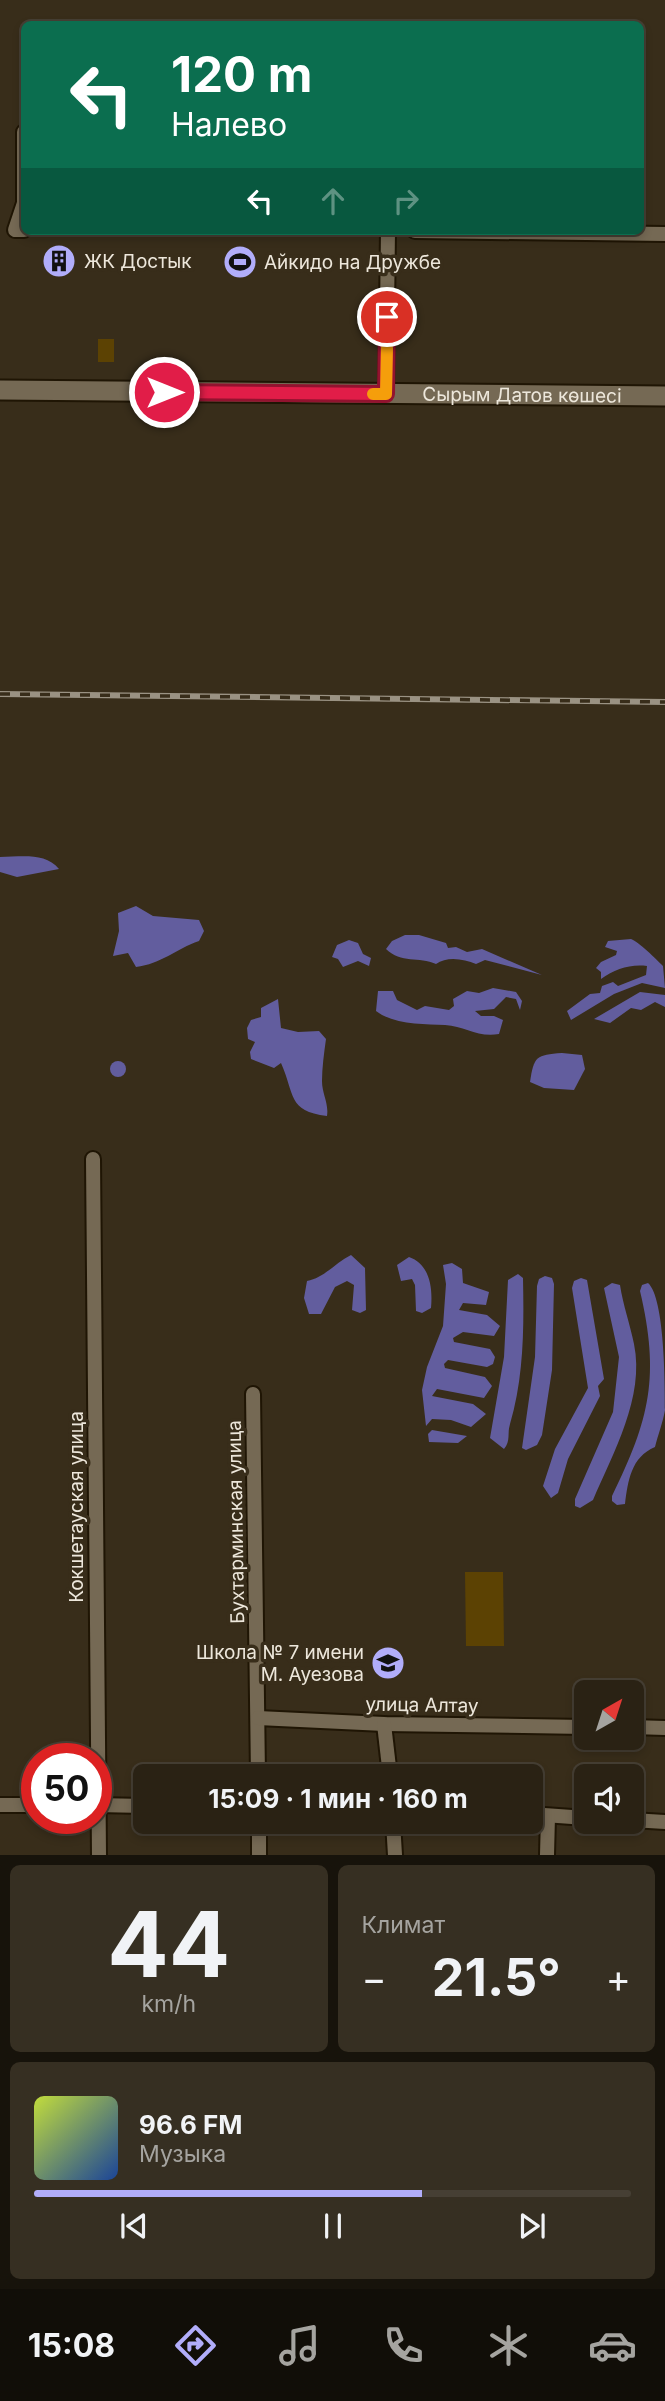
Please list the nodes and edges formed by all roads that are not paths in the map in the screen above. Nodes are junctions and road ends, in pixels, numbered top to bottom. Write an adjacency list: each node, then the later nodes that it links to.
1 (21, 212): 2 (street)
2 (21, 230)
3 (644, 234): 4 (street)
4 (665, 234)
5 (388, 235): 7 (street)
6 (0, 390): 7 (main road, Сырым Датов көшесі)
7 (386, 394): 8 (main road, Сырым Датов көшесі)
8 (665, 396)
9 (93, 1159): 16 (street, Кокшетауская улица)
10 (253, 1394): 11 (street, Бухтарминская улица)
11 (258, 1718): 12 (street, улица Алтау); 17 (street, Бухтарминская улица)
12 (384, 1724): 13 (street, улица Алтау); 18 (street)
13 (574, 1727)
14 (644, 1727): 15 (street)
15 (665, 1728)
16 (97, 1743)
17 (258, 1764)
18 (389, 1764)
19 (0, 1805): 20 (street)
20 (21, 1805)
21 (112, 1805): 22 (street)
22 (133, 1806)
23 (543, 1815): 24 (street)
24 (548, 1816): 25 (street); 34 (street)
25 (574, 1817)
26 (644, 1821): 27 (street)
27 (665, 1822)
28 (98, 1834): 31 (street, Кокшетауская улица)
29 (259, 1834): 32 (street)
30 (394, 1834): 33 (street)
31 (99, 1855)
32 (259, 1855)
33 (395, 1855)
34 (547, 1855)

